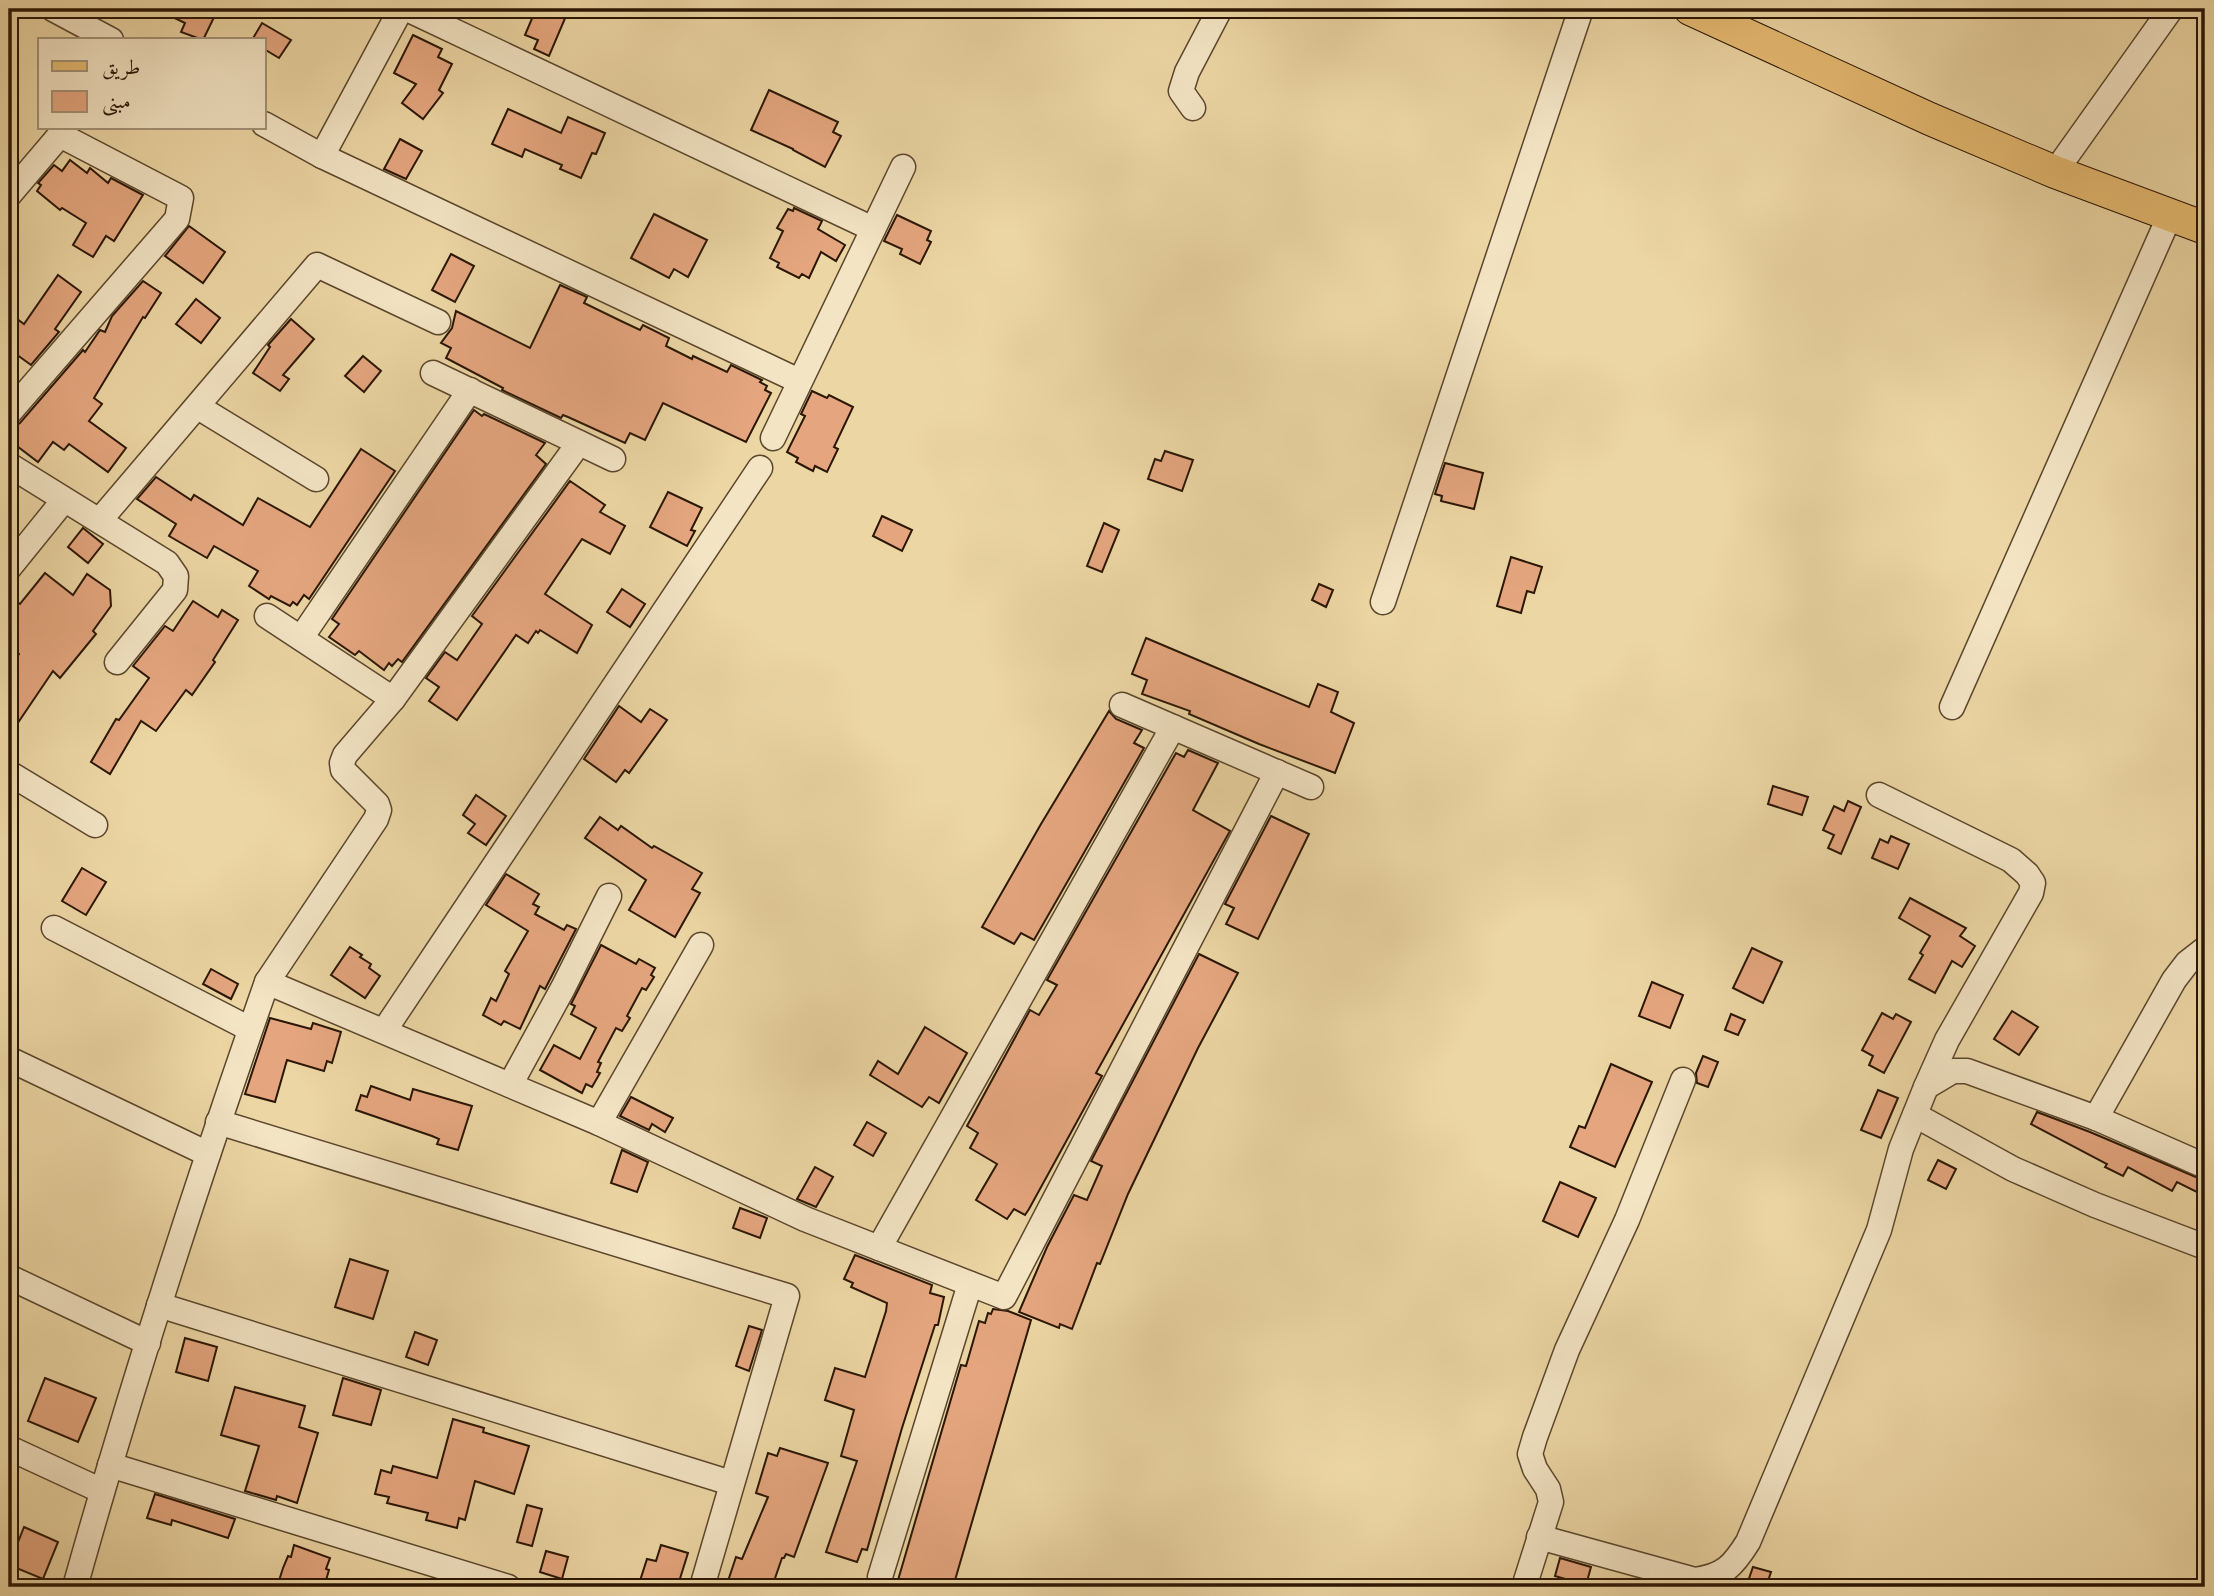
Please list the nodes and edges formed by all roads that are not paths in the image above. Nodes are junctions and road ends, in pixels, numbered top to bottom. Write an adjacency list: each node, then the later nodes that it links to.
1 (53, 9): 8 (street)
2 (401, 9): 11 (street)
3 (407, 9): 17 (street)
4 (1220, 9): 9 (street)
5 (1581, 9): 33 (street)
6 (1690, 9): 13 (main road)
7 (2171, 9): 13 (street)
8 (107, 38)
9 (1193, 108)
10 (266, 125): 11 (street)
11 (322, 156): 20 (street)
12 (903, 167): 17 (street)
13 (2055, 172): 15 (main road)
14 (9, 195): 23 (street)
15 (2170, 215): 16 (main road); 39 (street)
16 (2205, 228)
17 (873, 229): 20 (street)
18 (438, 322): 22 (street)
19 (433, 373): 21 (street)
20 (799, 381): 24 (street)
21 (470, 390): 25 (street); 35 (street)
22 (198, 407): 29 (street); 31 (street)
23 (9, 414)
24 (773, 438)
25 (579, 443): 26 (street); 37 (street)
26 (613, 459)
27 (9, 465): 30 (street)
28 (760, 468): 52 (street)
29 (316, 479)
30 (64, 500): 31 (street); 32 (street)
31 (100, 520): 36 (street)
32 (9, 568)
33 (1383, 602)
34 (267, 616): 35 (street)
35 (301, 638): 37 (street)
36 (117, 662)
37 (393, 699): 50 (street)
38 (1122, 705): 40 (street)
39 (1952, 707)
40 (1173, 727): 41 (street); 64 (street)
41 (1277, 772): 43 (street); 66 (street)
42 (9, 773): 45 (street)
43 (1311, 787)
44 (1879, 794): 56 (street)
45 (95, 825)
46 (609, 896): 55 (street)
47 (54, 928): 51 (street)
48 (701, 945): 60 (street)
49 (2205, 949): 58 (street)
50 (267, 982): 51 (street); 52 (street)
51 (250, 1029): 59 (street)
52 (384, 1031): 55 (street)
53 (9, 1059): 61 (street)
54 (1682, 1080): 73 (street)
55 (510, 1085): 60 (street)
56 (1926, 1087): 57 (street); 58 (street)
57 (1914, 1115): 63 (street); 73 (street)
58 (2096, 1118): 62 (street)
59 (218, 1122): 61 (street); 71 (street)
60 (598, 1123): 64 (street)
61 (208, 1154): 67 (street)
62 (2205, 1166)
63 (2205, 1247)
64 (879, 1248): 66 (street)
65 (9, 1277): 68 (street)
66 (970, 1284): 74 (street)
67 (159, 1305): 68 (street); 71 (street)
68 (148, 1343): 70 (street)
69 (9, 1448): 72 (street)
70 (110, 1465): 72 (street); 76 (street)
71 (731, 1483): 77 (street)
72 (102, 1491): 75 (street)
73 (1539, 1537): 78 (street)
74 (880, 1577)
75 (75, 1587)
76 (508, 1587)
77 (702, 1587)
78 (1524, 1587)

